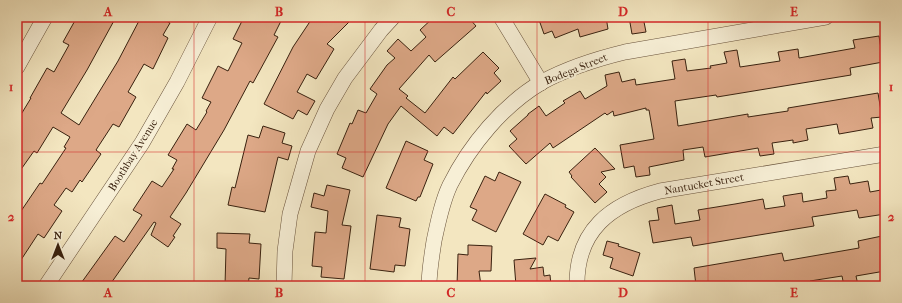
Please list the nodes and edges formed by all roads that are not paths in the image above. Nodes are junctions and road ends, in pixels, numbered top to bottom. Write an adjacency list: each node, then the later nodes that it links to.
1 (45, 17): 6 (street)
2 (210, 17): 9 (street, Boothbay Avenue)
3 (394, 17): 10 (street)
4 (500, 17): 7 (street)
5 (826, 17): 7 (street, Bodega Street)
6 (17, 67)
7 (541, 83): 11 (street, Bodega Street)
8 (885, 154): 12 (street, Nantucket Street)
9 (46, 286)
10 (284, 286)
11 (429, 286)
12 (577, 286)

